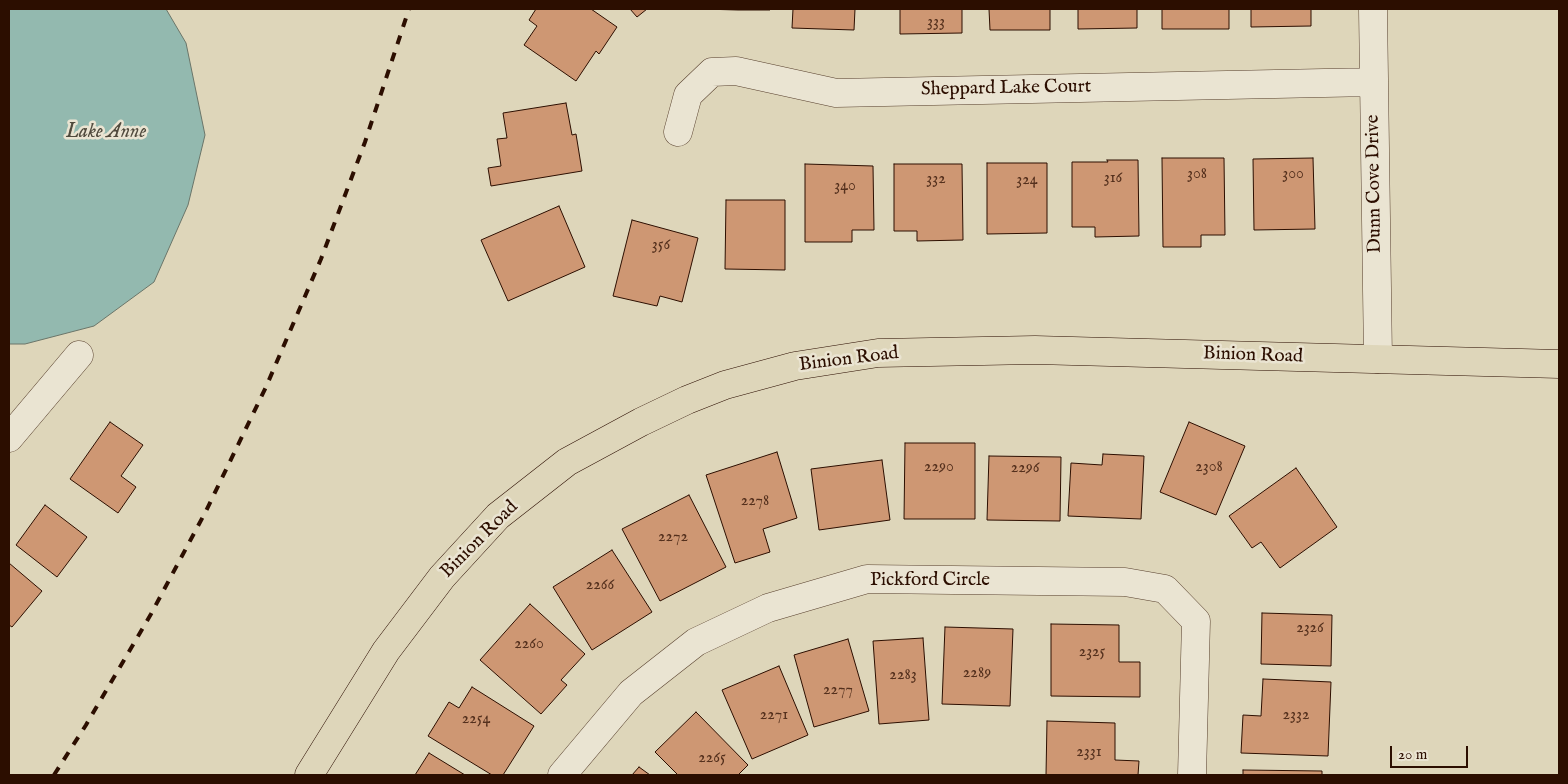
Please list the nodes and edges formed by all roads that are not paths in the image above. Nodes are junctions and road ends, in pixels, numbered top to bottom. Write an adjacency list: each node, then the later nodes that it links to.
1 (1373, 9): 2 (street, Dunn Cove Drive)
2 (1373, 82): 3 (street, Sheppard Lake Court); 5 (street, Dunn Cove Drive)
3 (678, 132)
4 (79, 355): 7 (street)
5 (1378, 359): 6 (main road, Binion Road); 8 (main road, Binion Road)
6 (1559, 364)
7 (9, 438)
8 (309, 775)
9 (562, 775): 10 (street, Pickford Circle)
10 (1192, 775)

